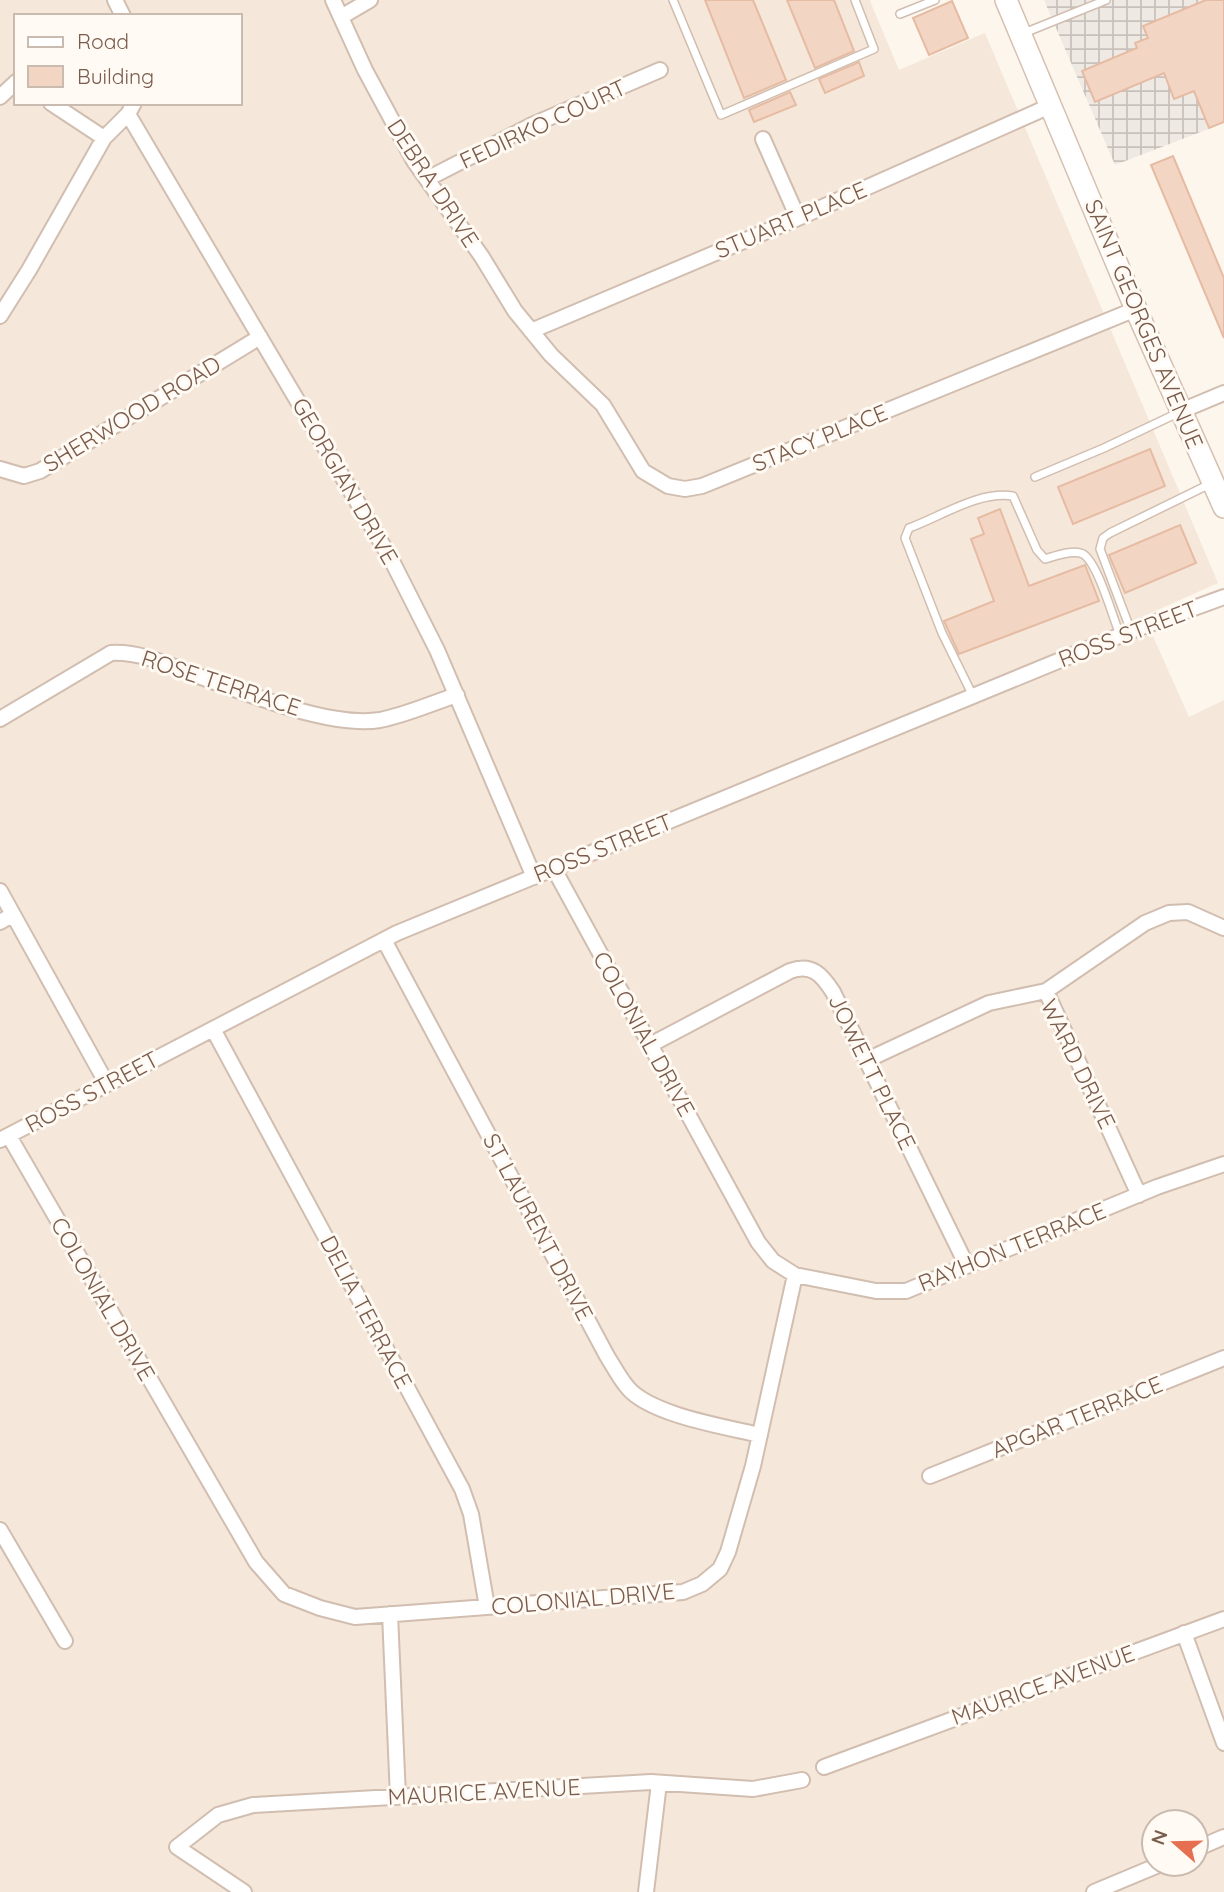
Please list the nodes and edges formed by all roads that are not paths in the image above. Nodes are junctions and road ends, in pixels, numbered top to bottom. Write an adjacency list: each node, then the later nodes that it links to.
1 (333, 0): 9 (street, DEBRA DRIVE)
2 (370, 0): 9 (street)
3 (673, 0): 4 (lane)
4 (855, 0)
5 (936, 0): 8 (lane)
6 (1006, 0): 10 (main road, SAINT GEORGES AVENUE)
7 (1106, 0): 10 (lane)
8 (900, 14)
9 (341, 17): 19 (street, DEBRA DRIVE)
10 (1020, 35): 15 (main road, SAINT GEORGES AVENUE)
11 (660, 70): 19 (street, FEDIRKO COURT)
12 (14, 84): 13 (street)
13 (0, 97)
14 (54, 105): 17 (street)
15 (1050, 106): 20 (street, STUART PLACE); 21 (main road, SAINT GEORGES AVENUE)
16 (131, 109): 17 (street); 24 (street, GEORGIAN DRIVE)
17 (104, 138): 22 (street)
18 (763, 139): 20 (street)
19 (427, 179): 23 (street, DEBRA DRIVE)
20 (798, 218): 23 (street, STUART PLACE)
21 (1136, 309): 25 (street, STACY PLACE); 27 (main road, SAINT GEORGES AVENUE)
22 (1, 314)
23 (531, 331): 25 (street, DEBRA DRIVE)
24 (260, 337): 28 (street, SHERWOOD ROAD); 34 (street, GEORGIAN DRIVE)
25 (551, 355)
26 (1224, 393): 27 (street)
27 (1181, 411): 29 (lane); 30 (main road, SAINT GEORGES AVENUE)
28 (0, 469)
29 (1035, 477)
30 (1213, 482): 31 (main road, SAINT GEORGES AVENUE); 33 (lane)
31 (1224, 507)
32 (1224, 597): 33 (street, ROSS STREET)
33 (1125, 634): 35 (street, ROSS STREET); 35 (lane)
34 (457, 695): 36 (street, ROSE TERRACE); 38 (street, GEORGIAN DRIVE)
35 (974, 696): 37 (street, ROSS STREET)
36 (0, 719)
37 (554, 869): 38 (street, ROSS STREET); 45 (street, COLONIAL DRIVE)
38 (534, 877): 42 (street, ROSS STREET)
39 (0, 891): 40 (street)
40 (6, 919): 47 (street)
41 (1224, 928): 43 (street)
42 (384, 940): 44 (street, ROSS STREET); 54 (street, ST LAURENT DRIVE)
43 (1046, 991): 46 (street, WARD DRIVE); 50 (street, WARD DRIVE)
44 (213, 1029): 47 (street, ROSS STREET); 57 (street, DELIA TERRACE)
45 (650, 1045): 46 (street, JOWETT PLACE); 52 (street, COLONIAL DRIVE)
46 (867, 1060): 51 (street, JOWETT PLACE)
47 (107, 1084): 48 (street, ROSS STREET)
48 (4, 1138): 58 (street, COLONIAL DRIVE)
49 (1224, 1164): 50 (street, RAYHON TERRACE)
50 (1139, 1195): 51 (street, RAYHON TERRACE)
51 (967, 1266): 52 (street, RAYHON TERRACE)
52 (795, 1275): 54 (street, COLONIAL DRIVE)
53 (1224, 1358): 55 (street, APGAR TERRACE)
54 (760, 1435): 57 (street, COLONIAL DRIVE)
55 (930, 1476)
56 (0, 1530): 61 (street)
57 (487, 1606): 58 (street, COLONIAL DRIVE)
58 (390, 1614): 66 (street)
59 (1224, 1619): 60 (street, MAURICE AVENUE)
60 (1184, 1633): 62 (street); 63 (street, MAURICE AVENUE)
61 (65, 1641)
62 (1224, 1743)
63 (824, 1767)
64 (803, 1780): 65 (street, MAURICE AVENUE)
65 (659, 1783): 66 (street, MAURICE AVENUE); 69 (street)
66 (398, 1797): 68 (street, MAURICE AVENUE)
67 (1140, 1873): 70 (street)
68 (244, 1892)
69 (646, 1892)
70 (1094, 1892)

